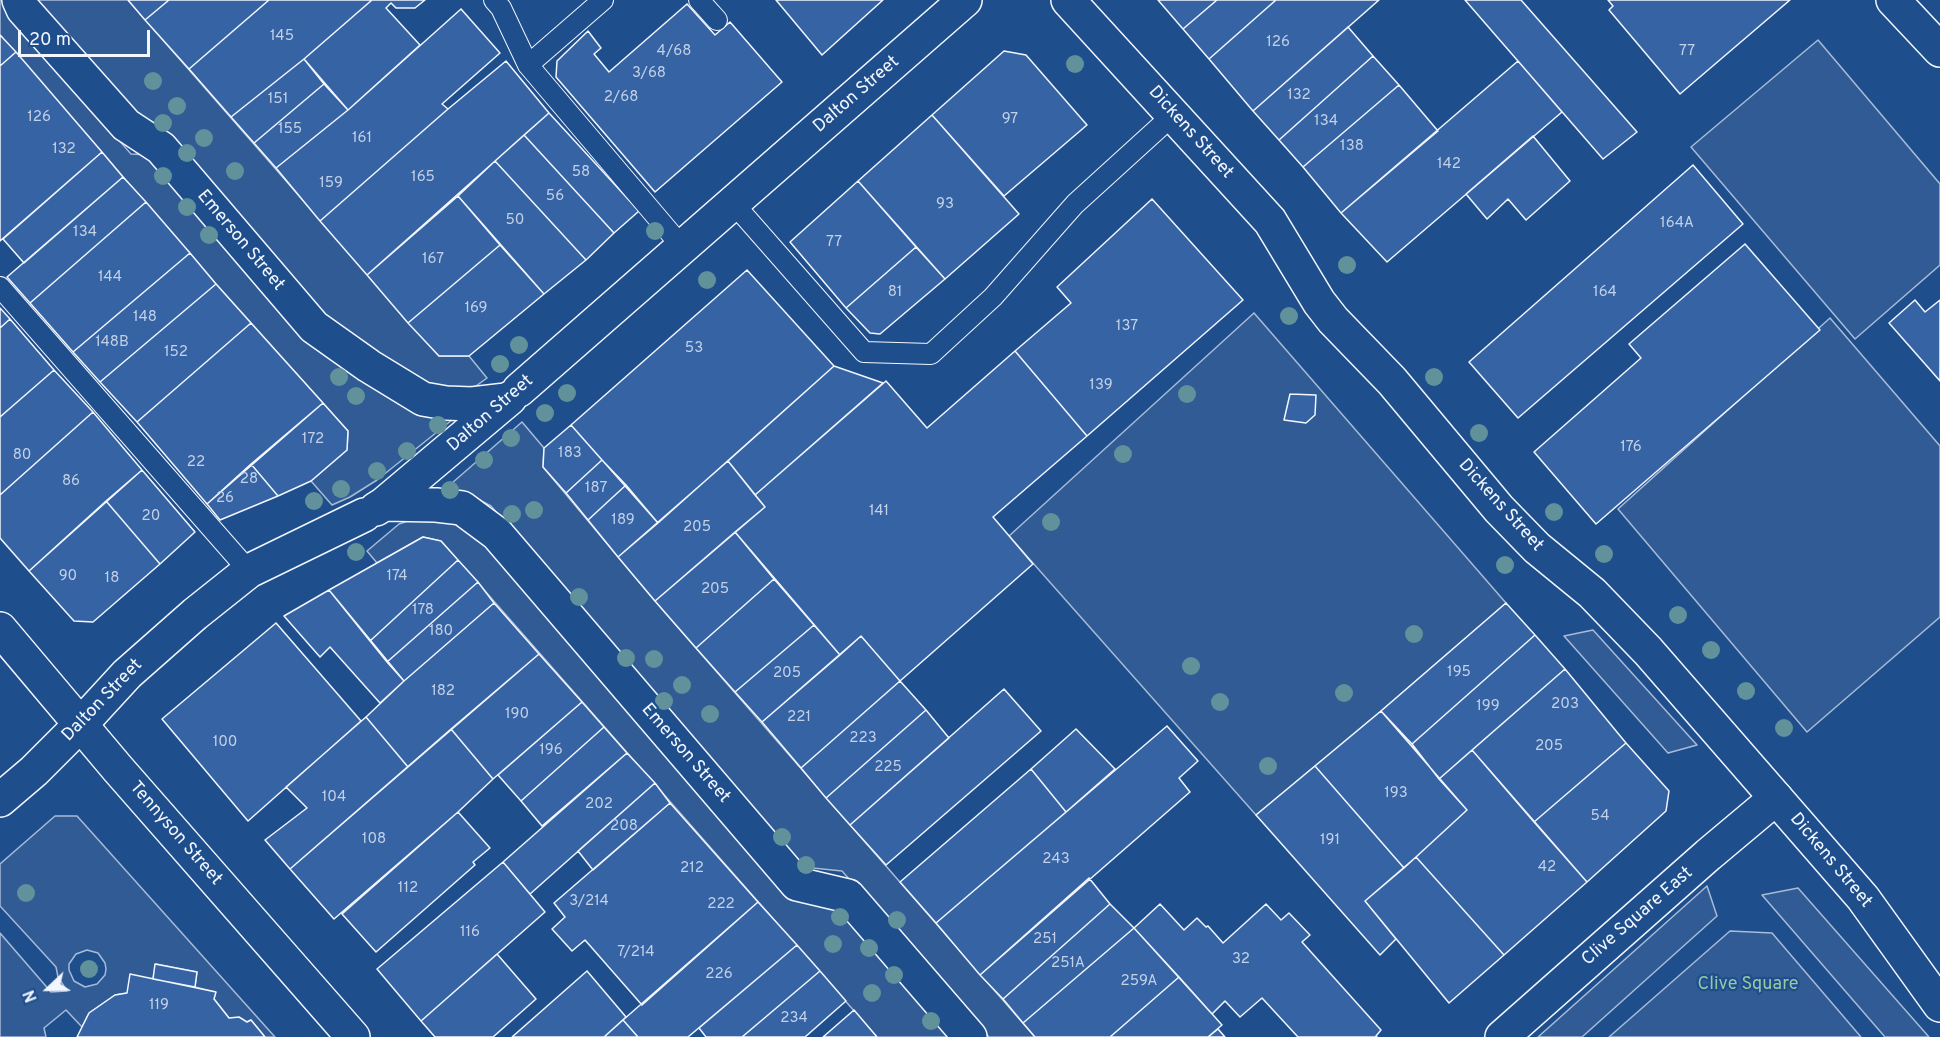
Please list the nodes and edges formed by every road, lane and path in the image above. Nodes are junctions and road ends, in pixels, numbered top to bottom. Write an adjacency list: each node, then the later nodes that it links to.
1 (19, 0): 15 (street, Emerson Street)
2 (494, 0): 10 (lane)
3 (603, 0): 10 (lane)
4 (699, 0): 8 (lane)
5 (965, 0): 12 (street, Dalton Street)
6 (1068, 0): 11 (street, Dickens Street)
7 (1893, 0): 9 (street)
8 (717, 20)
9 (1940, 50)
10 (528, 65): 13 (lane)
11 (1174, 114): 12 (lane); 20 (street, Dickens Street)
12 (734, 204): 13 (street, Dalton Street)
13 (683, 248): 15 (street, Dalton Street)
14 (0, 287): 17 (lane)
15 (513, 395): 16 (street, Dalton Street)
16 (374, 510): 17 (street, Dalton Street); 24 (street, Emerson Street)
17 (249, 571): 19 (street, Dalton Street)
18 (0, 629): 19 (street, Tennyson Street)
19 (81, 724): 21 (street, Dalton Street); 23 (street, Tennyson Street)
20 (1776, 798): 22 (street, Dickens Street); 25 (street, Clive Square East)
21 (0, 800)
22 (1940, 1005)
23 (353, 1037)
24 (970, 1037)
25 (1502, 1037)

